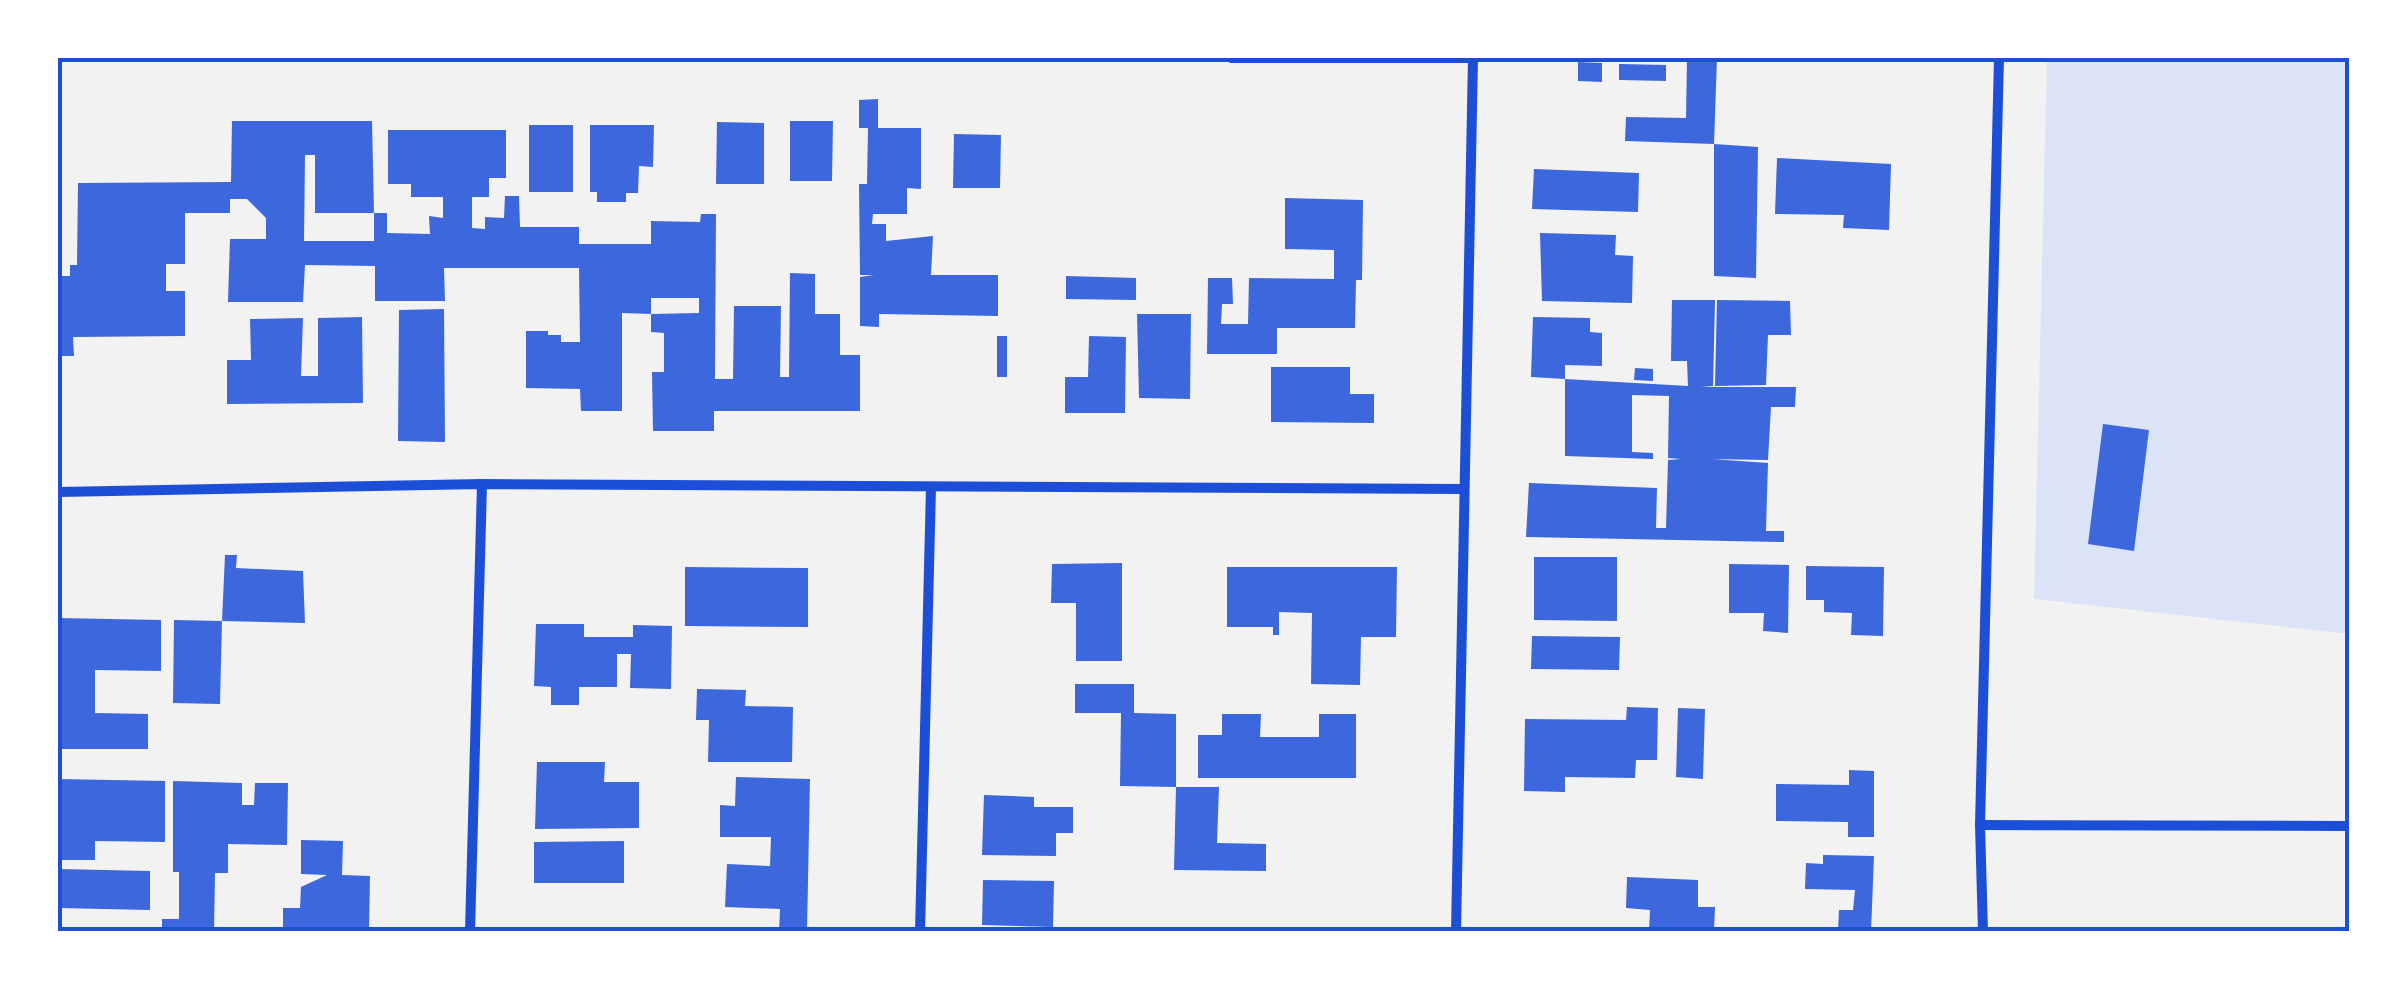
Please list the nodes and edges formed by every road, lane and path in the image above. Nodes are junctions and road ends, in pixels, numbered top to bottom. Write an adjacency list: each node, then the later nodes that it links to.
1 (1231, 58): 2 (street)
2 (1473, 58): 6 (street)
3 (1999, 58): 8 (street)
4 (482, 484): 5 (street); 7 (street); 10 (street)
5 (931, 487): 6 (street); 11 (street)
6 (1462, 489): 12 (street)
7 (58, 492)
8 (1980, 825): 9 (street); 13 (street)
9 (2350, 826)
10 (470, 932)
11 (920, 932)
12 (1456, 932)
13 (1983, 932)

